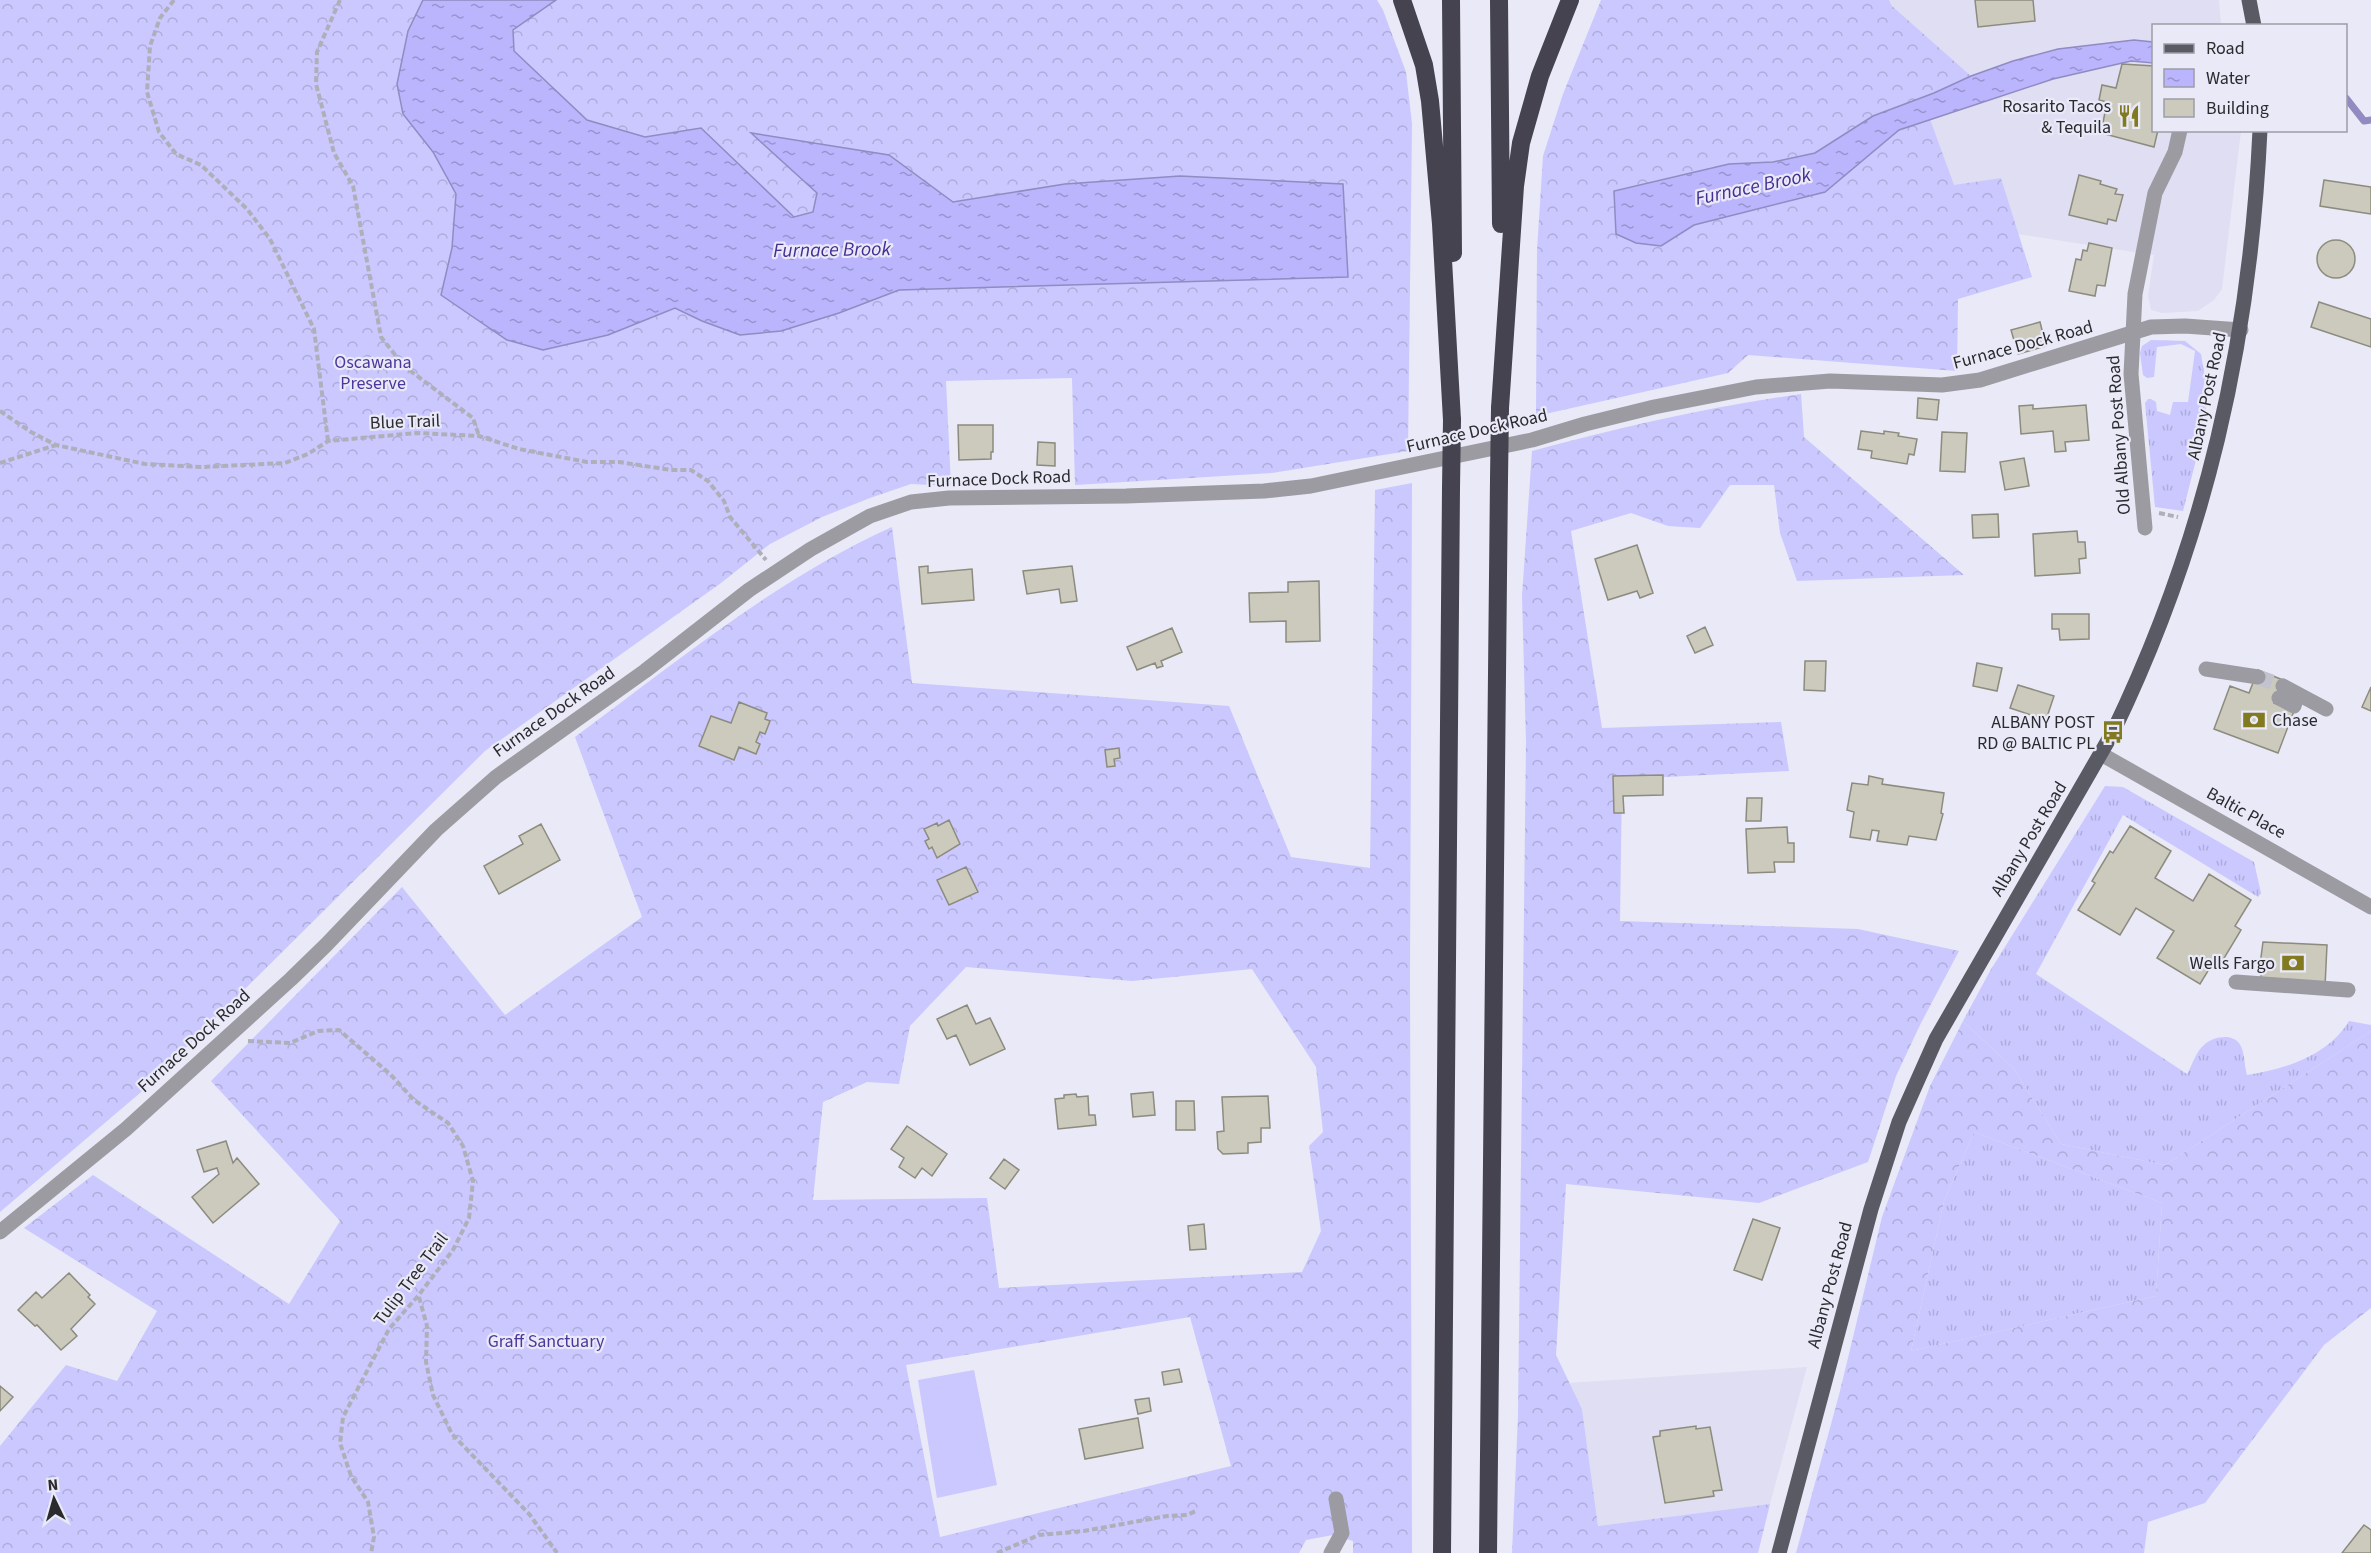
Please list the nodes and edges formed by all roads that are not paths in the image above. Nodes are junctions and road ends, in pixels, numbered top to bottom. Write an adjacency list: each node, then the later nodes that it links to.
1 (1402, 0): 12 (highway)
2 (1451, 0): 12 (highway)
3 (1498, 0): 11 (highway)
4 (1570, 0): 11 (highway)
5 (2249, 0): 6 (main road)
6 (2254, 24)
7 (2180, 132): 10 (street, Old Albany Post Road)
8 (2260, 132): 9 (main road, Albany Post Road)
9 (2241, 330): 10 (street, Furnace Dock Road); 18 (main road, Albany Post Road)
10 (2133, 333): 13 (street, Old Albany Post Road); 22 (street, Furnace Dock Road)
11 (1500, 408): 26 (highway, bridge)
12 (1452, 420): 25 (highway, bridge)
13 (2144, 521)
14 (2214, 670): 15 (street)
15 (2257, 681)
16 (2281, 692): 17 (street)
17 (2326, 709)
18 (2101, 754): 19 (street, Baltic Place); 27 (main road, Albany Post Road)
19 (2371, 907)
20 (2236, 982): 21 (street)
21 (2348, 990)
22 (0, 1232)
23 (1336, 1499): 24 (street)
24 (1331, 1553)
25 (1442, 1553)
26 (1488, 1553)
27 (1779, 1553)

